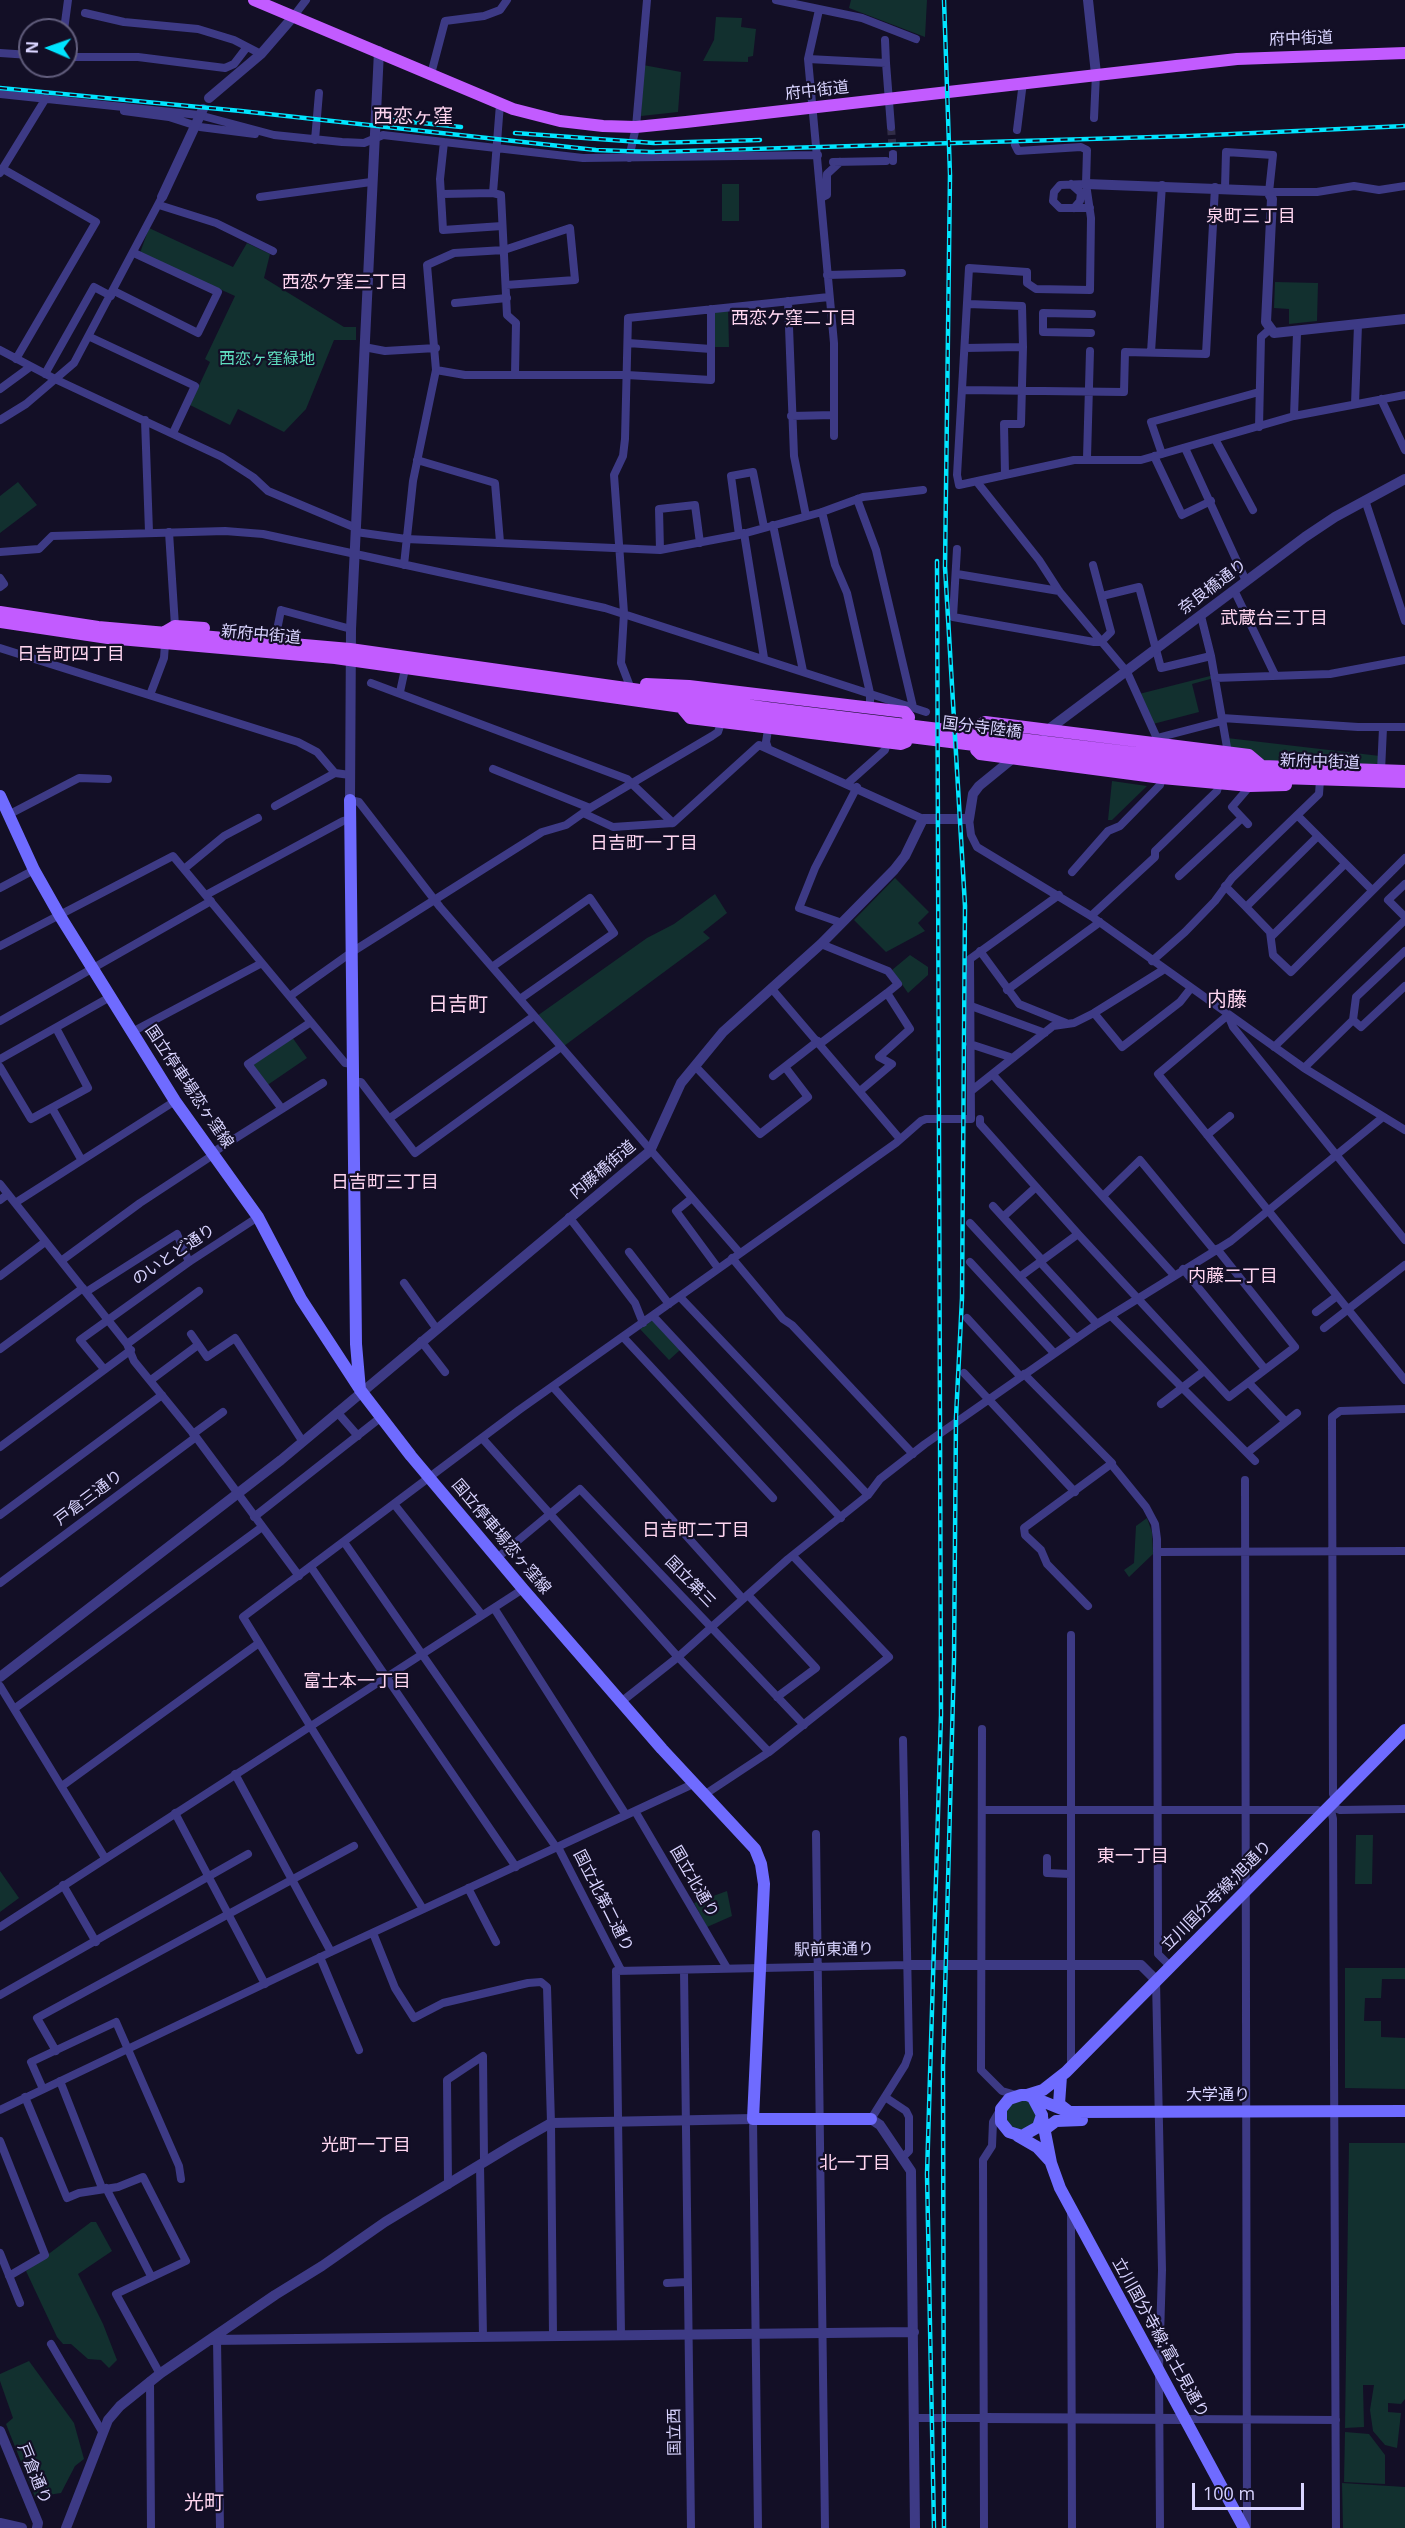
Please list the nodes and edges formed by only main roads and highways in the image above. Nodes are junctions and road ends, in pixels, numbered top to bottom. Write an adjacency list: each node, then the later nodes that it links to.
1 (254, 0): 2 (main road, 府中街道)
2 (1405, 53)
3 (0, 605): 5 (main road)
4 (0, 612): 5 (main road, 新府中街道)
5 (17, 615): 7 (main road, 新府中街道)
6 (0, 622): 7 (main road, 新府中街道)
7 (164, 639): 8 (main road, 新府中街道); 8 (main road); 9 (main road, 新府中街道)
8 (314, 646): 9 (main road, 新府中街道)
9 (350, 655): 10 (main road, 新府中街道); 10 (main road, 新府中街道); 11 (main road, 新府中街道)
10 (519, 684): 12 (main road, 新府中街道)
11 (631, 689): 12 (main road, 新府中街道); 12 (main road)
12 (726, 713): 13 (main road, 国分寺陸橋)
13 (1232, 764): 14 (main road, 新府中街道); 15 (main road, 新府中街道); 15 (main road)
14 (1405, 771)
15 (1320, 780): 16 (main road, 新府中街道)
16 (1405, 782)
17 (350, 800): 19 (main road)
18 (3, 804): 20 (main road, 国立停車場恋ヶ窪線)
19 (356, 1344): 20 (main road); 21 (main road)
20 (333, 1350): 21 (main road, 国立停車場恋ヶ窪線)
21 (360, 1391): 29 (main road, 国立停車場恋ヶ窪線)
22 (1405, 1730): 23 (main road, 立川国分寺線;旭通り)
23 (1061, 2076): 24 (main road, 立川国分寺線;旭通り); 25 (main road); 28 (main road)
24 (1026, 2096): 25 (main road, 大学通り); 32 (main road)
25 (1046, 2110): 28 (main road, 大学通り); 31 (main road); 32 (main road)
26 (1405, 2111): 27 (main road, 大学通り)
27 (1335, 2115): 28 (main road, 大学通り); 30 (main road, 大学通り)
28 (1069, 2116): 31 (main road, 大学通り); 34 (main road)
29 (871, 2118)
30 (1405, 2118)
31 (1044, 2130): 33 (main road); 34 (main road, 立川国分寺線;富士見通り)
32 (1018, 2136): 33 (main road)
33 (1030, 2142): 34 (main road)
34 (1051, 2163): 35 (main road, 立川国分寺線;富士見通り)
35 (1246, 2528)

